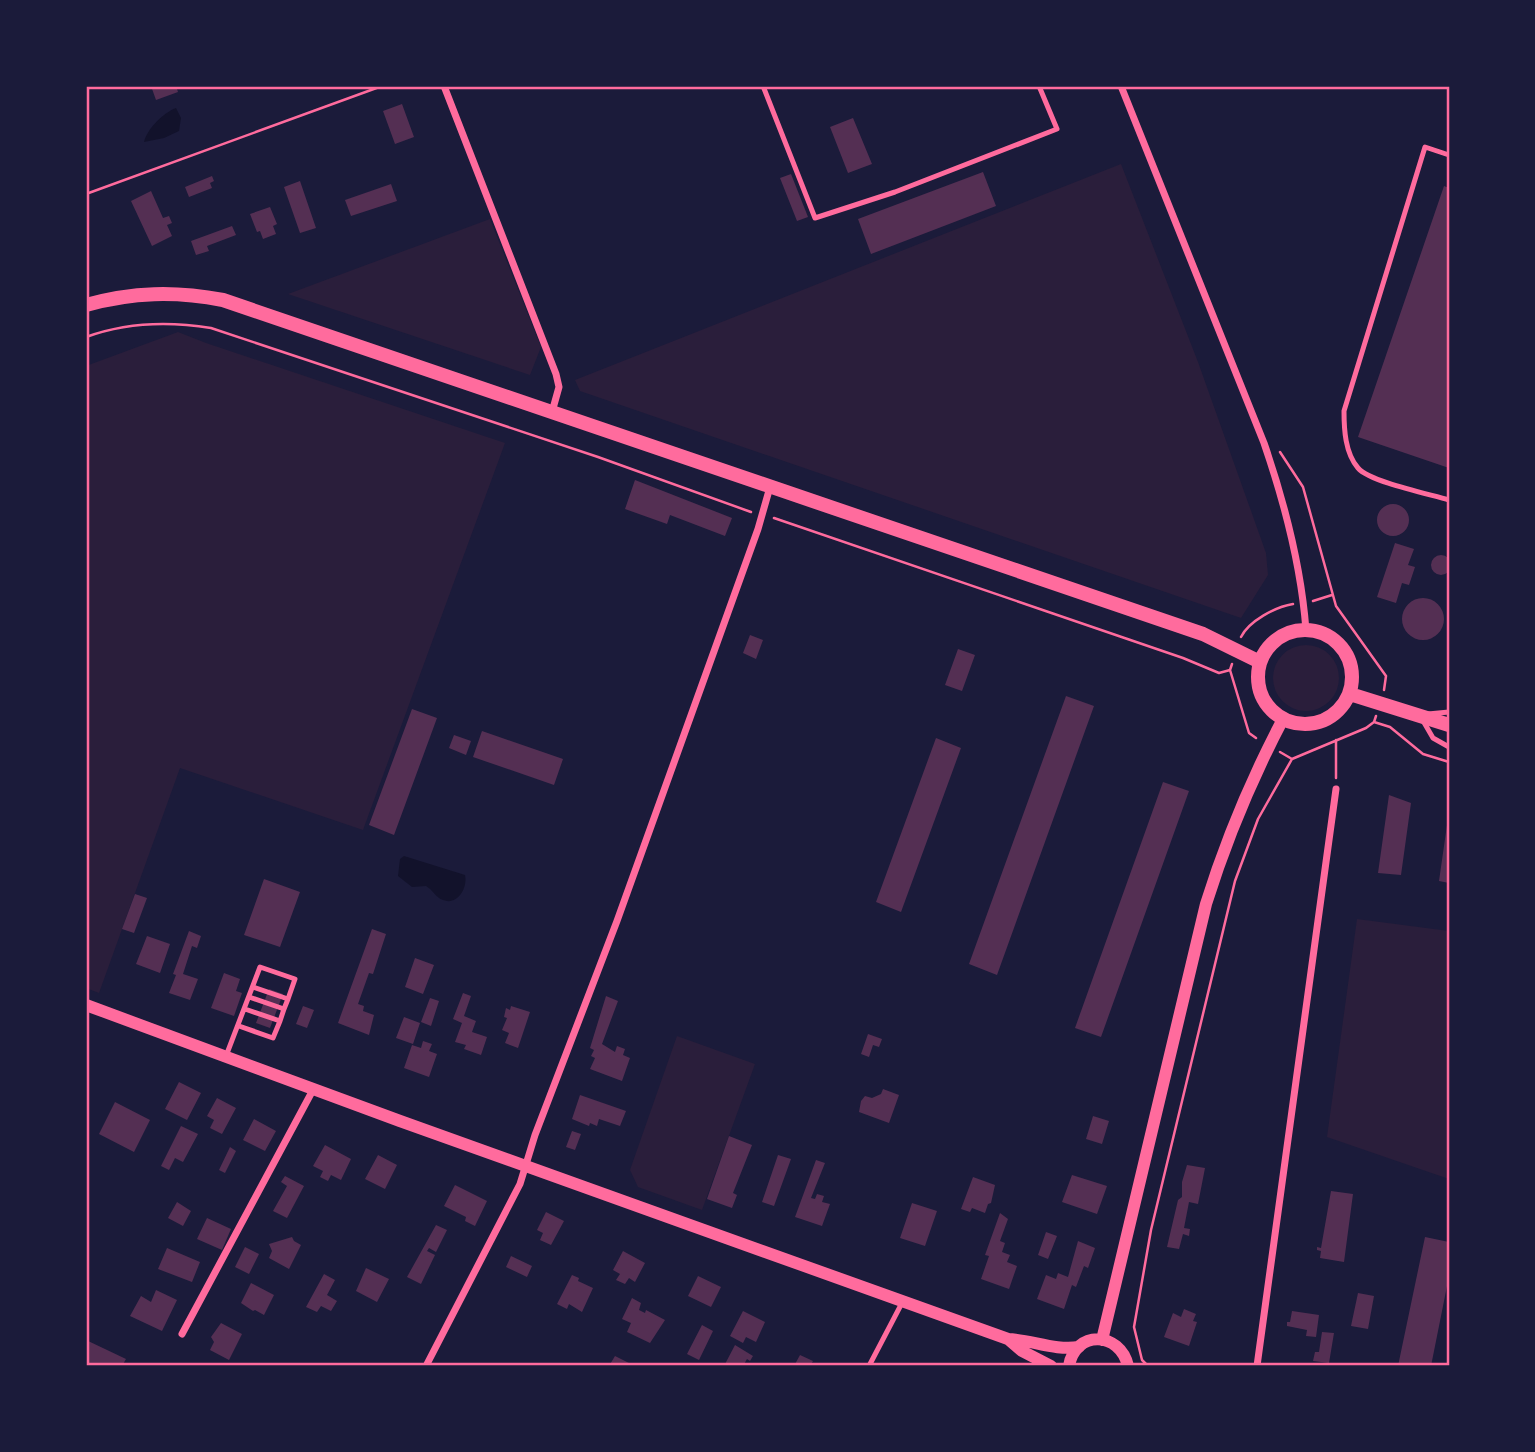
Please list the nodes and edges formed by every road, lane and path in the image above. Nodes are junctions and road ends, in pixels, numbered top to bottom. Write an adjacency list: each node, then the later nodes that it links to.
1 (382, 86): 7 (path)
2 (444, 86): 10 (street)
3 (763, 86): 4 (lane)
4 (1039, 86)
5 (1121, 86): 11 (street)
6 (1449, 155): 13 (lane)
7 (86, 194)
8 (86, 305): 10 (main road)
9 (86, 337): 14 (path)
10 (552, 413): 12 (main road)
11 (1264, 443): 15 (path); 18 (street)
12 (770, 487): 14 (street); 20 (main road)
13 (1449, 500)
14 (762, 514): 27 (path); 42 (street)
15 (1332, 595): 16 (path); 21 (path)
16 (1319, 601)
17 (1289, 605): 19 (path)
18 (1306, 630): 20 (main road); 22 (main road)
19 (1242, 633)
20 (1260, 662): 25 (main road)
21 (1387, 683)
22 (1350, 694): 24 (main road); 25 (main road)
23 (1449, 712): 24 (lane)
24 (1420, 715): 26 (main road); 29 (lane)
25 (1283, 719): 46 (street)
26 (1449, 725)
27 (1249, 733)
28 (1336, 740): 30 (path); 31 (path); 53 (path)
29 (1449, 747)
30 (1449, 762)
31 (1336, 789): 54 (street)
32 (253, 987): 33 (lane); 34 (lane); 34 (lane)
33 (249, 997): 36 (lane); 37 (lane)
34 (288, 999): 37 (lane)
35 (86, 1005): 40 (street)
36 (245, 1009): 38 (lane); 39 (lane)
37 (284, 1009): 38 (lane)
38 (280, 1021): 39 (lane)
39 (239, 1026): 40 (lane)
40 (226, 1056): 41 (street)
41 (314, 1088): 42 (street); 44 (street)
42 (527, 1165): 43 (street); 48 (street)
43 (903, 1301): 45 (street); 49 (lane)
44 (182, 1334)
45 (1008, 1339): 47 (street); 50 (street)
46 (1102, 1340): 47 (street); 52 (street)
47 (1079, 1347): 51 (street)
48 (426, 1366)
49 (869, 1366)
50 (1051, 1366)
51 (1069, 1366)
52 (1128, 1366)
53 (1148, 1366)
54 (1256, 1366)

